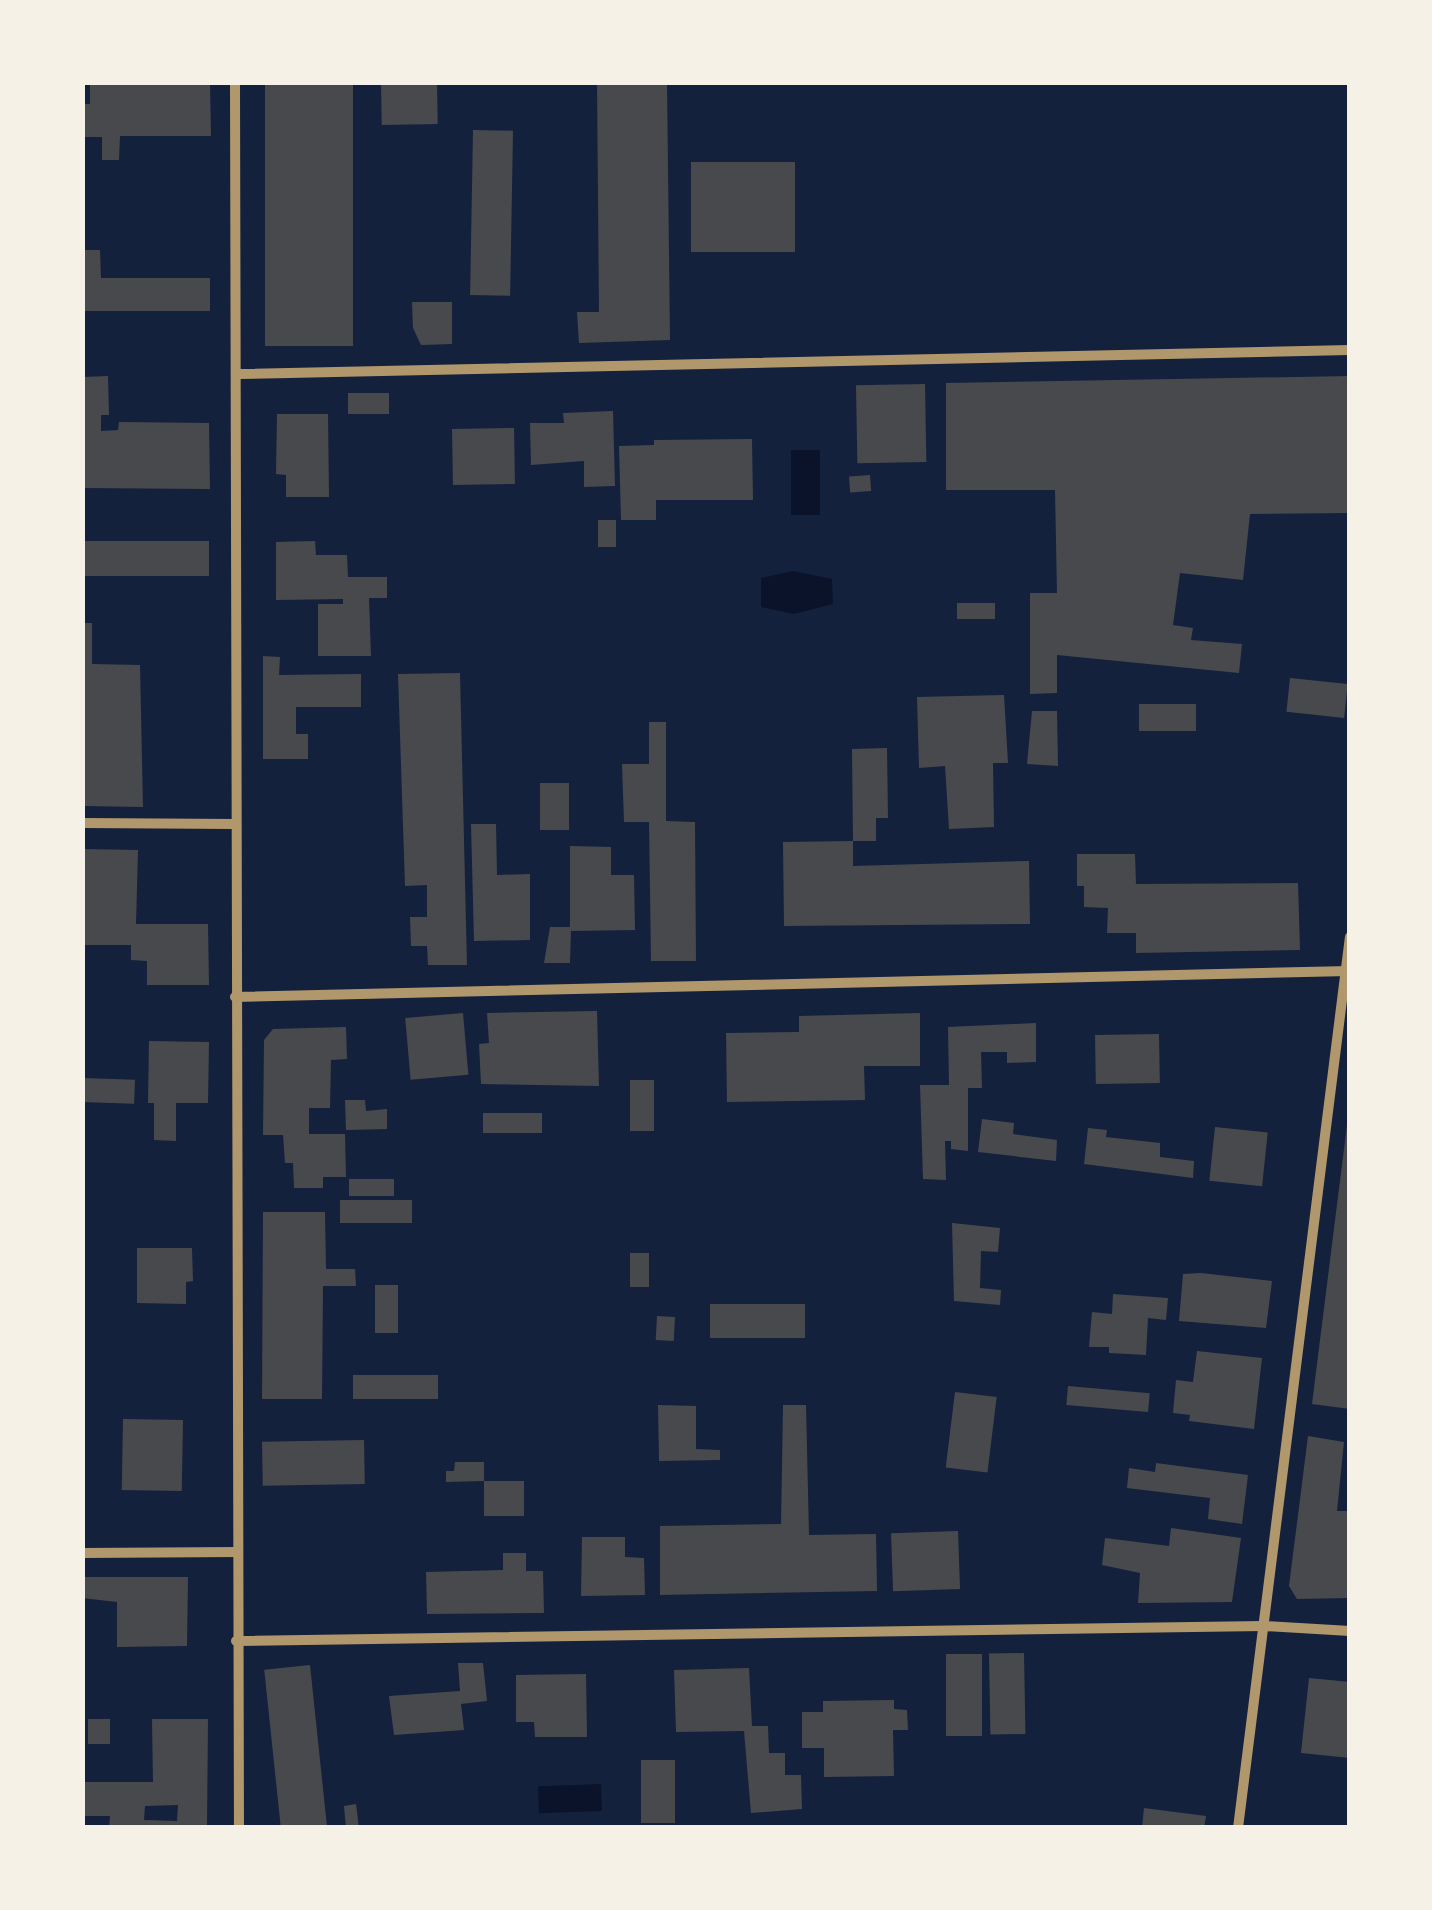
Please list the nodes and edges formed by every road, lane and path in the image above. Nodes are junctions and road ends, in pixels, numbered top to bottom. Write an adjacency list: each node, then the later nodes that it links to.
1 (235, 82): 3 (street)
2 (1350, 350): 3 (street)
3 (239, 374): 5 (street)
4 (82, 823): 5 (street)
5 (234, 824): 8 (street)
6 (1350, 937): 7 (street)
7 (1347, 971): 8 (street); 11 (street)
8 (234, 997): 9 (street)
9 (238, 1552): 10 (street); 13 (street)
10 (82, 1553)
11 (1264, 1626): 12 (street); 13 (street); 15 (street)
12 (1350, 1631)
13 (236, 1640): 14 (street)
14 (239, 1828)
15 (1238, 1828)

